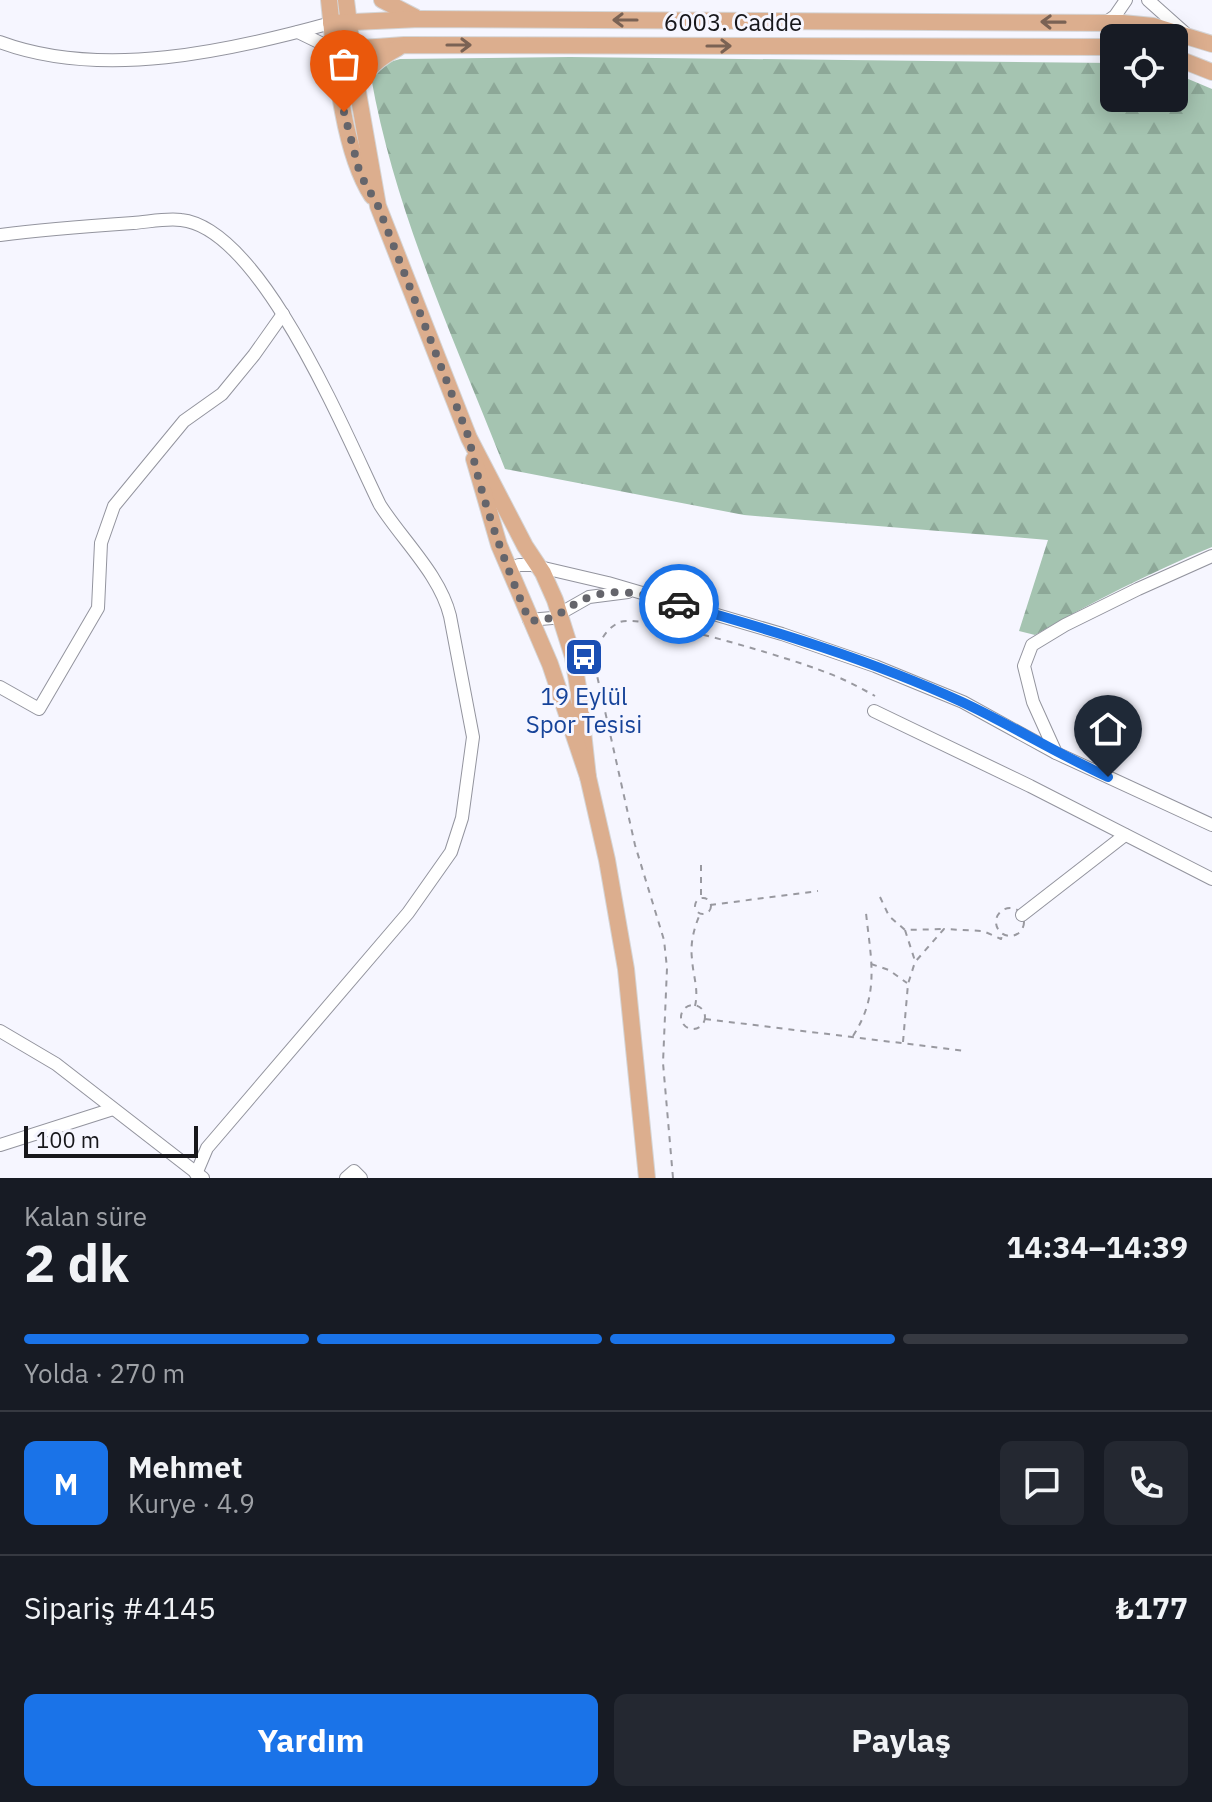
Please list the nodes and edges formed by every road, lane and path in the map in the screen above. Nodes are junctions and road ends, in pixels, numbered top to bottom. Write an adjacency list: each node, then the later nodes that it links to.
1 (329, 0): 8 (main road)
2 (346, 0): 7 (main road)
3 (382, 0): 6 (main road)
4 (1126, 0): 9 (street)
5 (1148, 0): 11 (street)
6 (420, 19): 7 (main road, 6003. Cadde); 9 (main road, 6003. Cadde, one-way to 6)
7 (349, 20): 8 (main road, 6003. Cadde); 17 (main road)
8 (331, 23): 12 (street); 19 (main road)
9 (1105, 23): 10 (main road, 6003. Cadde)
10 (1121, 24)
11 (1175, 24)
12 (298, 32): 14 (street); 19 (street)
13 (1188, 35): 15 (main road, 6003. Cadde)
14 (0, 42)
15 (1212, 44)
16 (404, 45): 17 (main road, 6003. Cadde); 18 (main road, 6003. Cadde, one-way to 18); 22 (main road)
17 (353, 47): 19 (main road, 6003. Cadde); 22 (main road)
18 (1100, 47)
19 (335, 50): 23 (main road)
20 (1188, 63): 21 (main road)
21 (1212, 72)
22 (357, 87): 23 (main road)
23 (378, 206): 26 (main road)
24 (0, 235): 25 (street)
25 (283, 314): 33 (street); 63 (street)
26 (469, 438): 28 (main road); 29 (main road)
27 (1212, 556): 36 (street)
28 (540, 566): 29 (street); 30 (street); 31 (main road)
29 (508, 569): 32 (main road)
30 (635, 591): 31 (street); 36 (street)
31 (560, 615): 32 (street); 37 (main road)
32 (529, 620): 37 (main road)
33 (0, 687)
34 (875, 696): 67 (path)
35 (874, 711): 39 (street)
36 (1056, 753): 38 (street)
37 (588, 777): 66 (main road)
38 (1212, 825)
39 (1125, 835): 41 (street); 48 (street)
40 (701, 865): 44 (path)
41 (1212, 879)
42 (818, 891): 45 (path)
43 (880, 897): 50 (path)
44 (702, 898): 45 (path); 47 (path)
45 (710, 905): 47 (path)
46 (866, 913): 53 (path)
47 (700, 914): 55 (path)
48 (1022, 915): 51 (path); 51 (path)
49 (944, 929): 50 (path); 51 (path); 52 (path)
50 (905, 930): 52 (path)
51 (1003, 933)
52 (915, 962): 54 (path)
53 (871, 964): 54 (path); 58 (path)
54 (908, 984): 59 (path)
55 (695, 1006): 56 (path); 56 (path)
56 (705, 1019): 58 (path)
57 (0, 1031): 61 (street)
58 (852, 1037): 59 (path)
59 (903, 1043): 60 (path)
60 (966, 1051)
61 (113, 1109): 62 (street); 63 (street)
62 (0, 1145)
63 (200, 1176)
64 (346, 1178): 65 (street)
65 (361, 1178)
66 (647, 1178)
67 (673, 1178)

